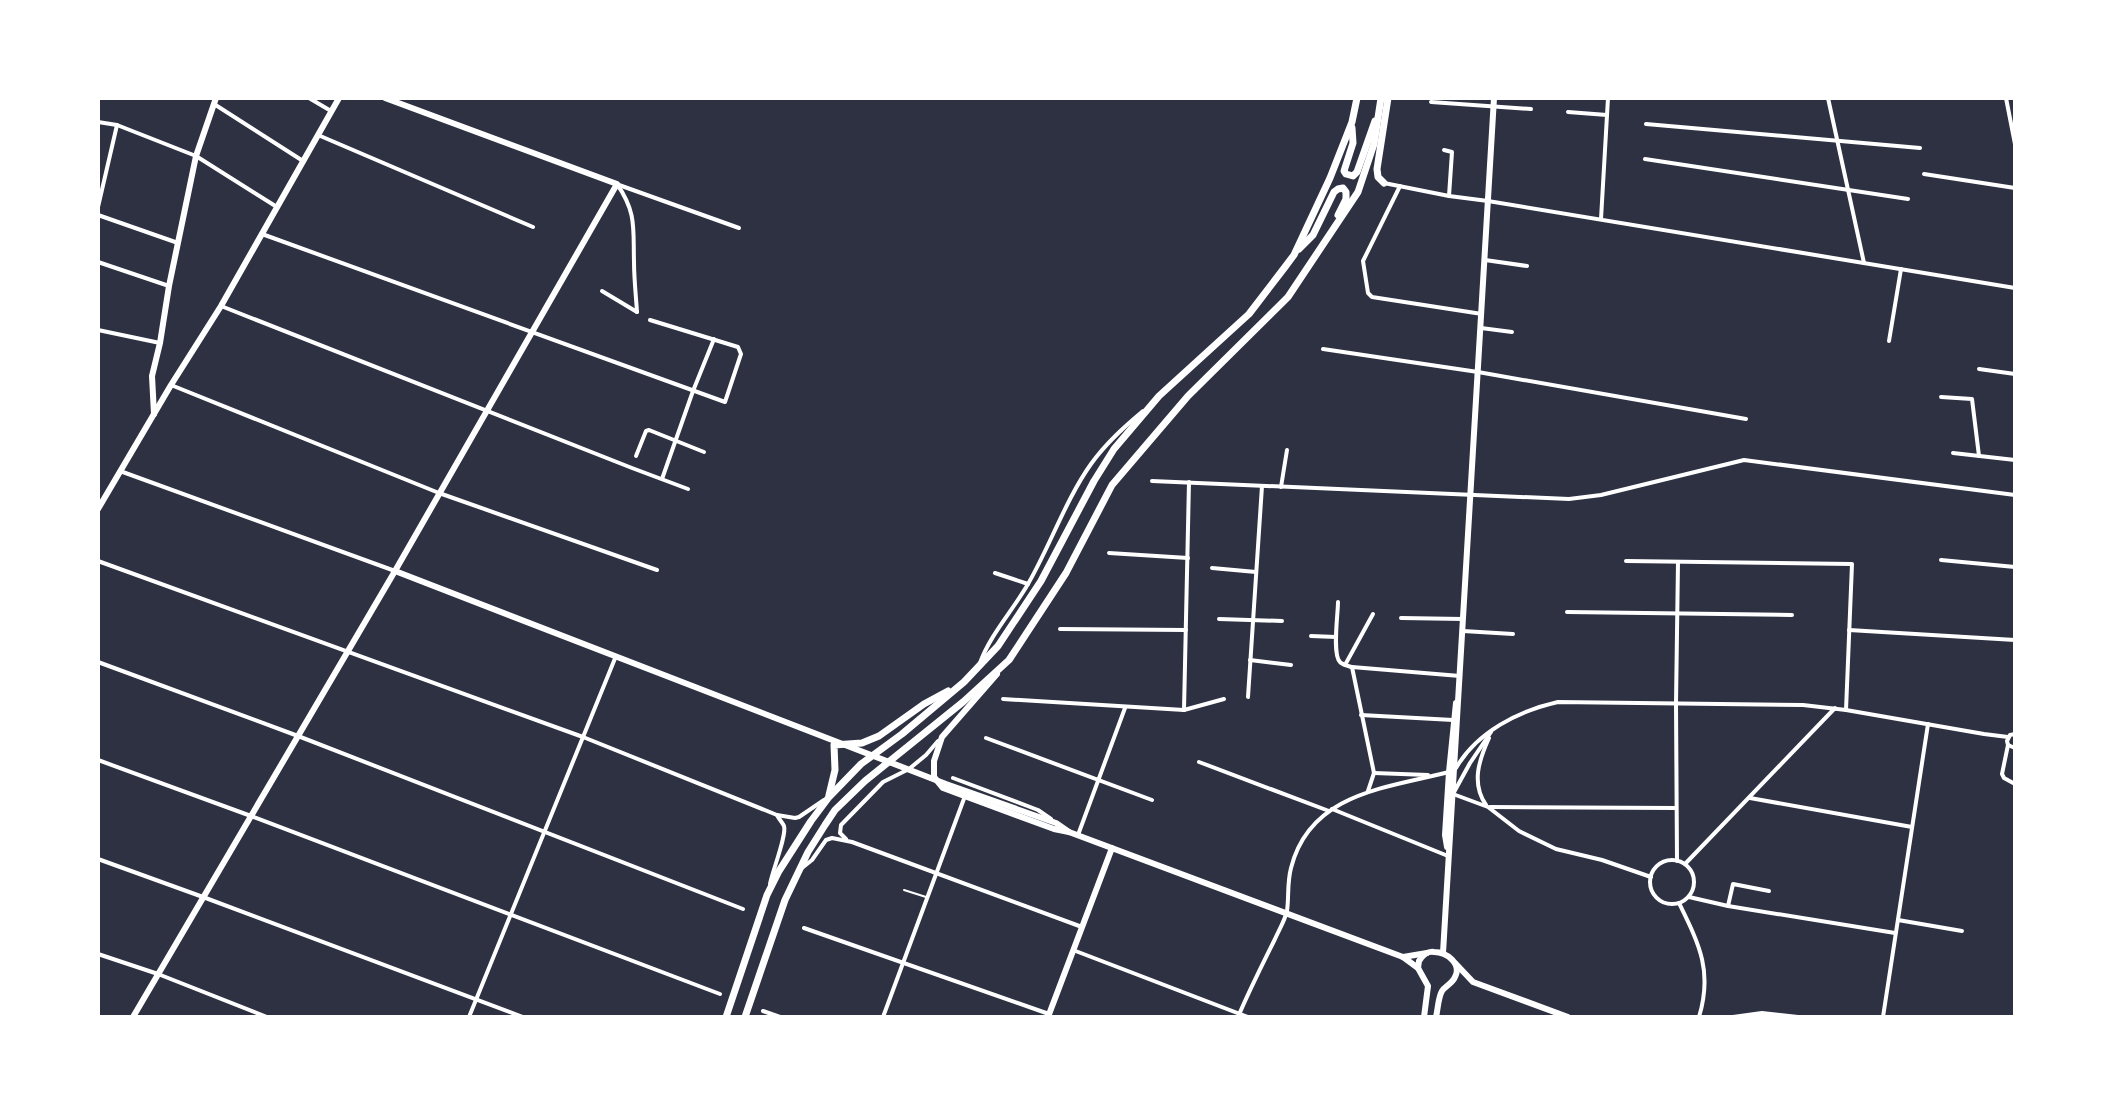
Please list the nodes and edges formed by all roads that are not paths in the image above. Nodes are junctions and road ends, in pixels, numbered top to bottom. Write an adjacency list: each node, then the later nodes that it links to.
1 (309, 98): 15 (street)
2 (339, 98): 15 (main road)
3 (385, 98): 33 (main road)
4 (1357, 98): 20 (highway)
5 (1381, 98): 17 (highway)
6 (1388, 98): 32 (highway)
7 (1494, 98): 13 (main road)
8 (1608, 98): 18 (street)
9 (1828, 98): 24 (street)
10 (2006, 98): 25 (street)
11 (215, 101): 28 (main road); 30 (street)
12 (1431, 102): 13 (street)
13 (1494, 106): 14 (street); 39 (main road)
14 (1531, 109)
15 (331, 111): 23 (main road)
16 (1568, 112): 18 (street)
17 (1378, 113): 20 (highway); 48 (highway)
18 (1607, 115): 43 (street)
19 (98, 122): 22 (street)
20 (1352, 122): 49 (highway)
21 (1646, 124): 24 (street)
22 (117, 125): 28 (street); 40 (street)
23 (317, 135): 30 (main road); 44 (street)
24 (1837, 139): 26 (street); 36 (street)
25 (2015, 144)
26 (1920, 148)
27 (1444, 150): 37 (street)
28 (196, 156): 41 (street); 47 (main road)
29 (1645, 159): 36 (street)
30 (303, 161): 41 (main road)
31 (1924, 174): 35 (street)
32 (1384, 183): 34 (street)
33 (617, 184): 45 (street); 57 (street); 63 (main road)
34 (1400, 186): 37 (street); 59 (street)
35 (2015, 188)
36 (1847, 190): 38 (street); 52 (street)
37 (1449, 196): 39 (street)
38 (1908, 199)
39 (1488, 201): 43 (street); 50 (main road)
40 (98, 207)
41 (277, 207): 46 (main road)
42 (98, 215): 47 (street)
43 (1601, 220): 52 (street)
44 (533, 227)
45 (739, 228)
46 (262, 234): 58 (main road); 63 (street)
47 (178, 243): 55 (main road)
48 (1321, 249): 49 (highway); 131 (highway)
49 (1294, 255): 74 (highway)
50 (1485, 260): 53 (street); 59 (main road)
51 (98, 262): 55 (street)
52 (1864, 263): 54 (street)
53 (1527, 266)
54 (1901, 269): 56 (street); 66 (street)
55 (169, 286): 67 (main road)
56 (2015, 288)
57 (602, 291)
58 (221, 306): 72 (main road); 76 (street)
59 (1482, 314): 61 (main road)
60 (650, 320): 65 (street)
61 (1481, 328): 64 (street); 70 (main road)
62 (98, 330): 67 (street)
63 (533, 331): 73 (street); 76 (main road)
64 (1512, 332)
65 (714, 338): 73 (street); 73 (street)
66 (1889, 341)
67 (160, 343): 77 (main road)
68 (1323, 349): 70 (street)
69 (1979, 369): 71 (street)
70 (1478, 372): 78 (street); 95 (main road)
71 (2015, 374)
72 (171, 385): 77 (main road); 93 (street)
73 (693, 391): 79 (street)
74 (1159, 396): 110 (street); 136 (highway)
75 (1941, 397): 84 (street)
76 (488, 410): 87 (street); 93 (main road)
77 (154, 414): 86 (main road)
78 (1746, 419)
79 (675, 441): 81 (street); 83 (street); 87 (street)
80 (1287, 450): 91 (street)
81 (704, 452)
82 (1953, 453): 84 (street)
83 (636, 456)
84 (1979, 456): 85 (street)
85 (2015, 460)
86 (120, 471): 96 (main road); 107 (street)
87 (662, 479): 92 (street)
88 (1152, 481): 89 (street)
89 (1189, 482): 90 (street); 99 (street)
90 (1262, 486): 91 (street); 108 (street)
91 (1281, 487): 95 (street)
92 (688, 489)
93 (439, 493): 106 (street); 107 (main road)
94 (2015, 495): 95 (street)
95 (1471, 496): 118 (main road)
96 (101, 497): 97 (main road)
97 (98, 509)
98 (1109, 553): 99 (street)
99 (1188, 558): 122 (street)
100 (1941, 560): 104 (street)
101 (98, 561): 129 (street)
102 (1626, 561): 103 (street)
103 (1678, 562): 113 (street); 123 (street)
104 (2015, 567)
105 (1212, 568): 108 (street)
106 (657, 570)
107 (395, 571): 129 (main road); 130 (main road)
108 (1256, 572): 119 (street)
109 (995, 573): 110 (street)
110 (1028, 584): 136 (street)
111 (1338, 602): 127 (street)
112 (1567, 612): 113 (street)
113 (1677, 613): 115 (street); 143 (street)
114 (1373, 614): 135 (street)
115 (1792, 615)
116 (1401, 618): 118 (street)
117 (1219, 619): 119 (street)
118 (1463, 619): 124 (main road)
119 (1253, 620): 120 (street); 132 (street)
120 (1282, 621)
121 (1060, 629): 122 (street)
122 (1186, 630): 146 (street)
123 (1849, 630): 128 (street); 147 (street)
124 (1463, 631): 125 (street); 138 (main road)
125 (1513, 634)
126 (1311, 636): 127 (street)
127 (1336, 637): 135 (street)
128 (2015, 640)
129 (347, 653): 153 (main road); 154 (street)
130 (616, 656): 154 (street); 169 (main road)
131 (1009, 660): 155 (main road); 192 (highway)
132 (1250, 660): 134 (street); 140 (street)
133 (98, 662): 153 (street)
134 (1291, 665)
135 (1345, 665): 137 (street)
136 (979, 666): 139 (highway)
137 (1352, 667): 138 (street); 148 (street)
138 (1460, 676): 149 (main road); 158 (main road)
139 (964, 682): 173 (highway); 173 (highway)
140 (1248, 697)
141 (1003, 699): 144 (street)
142 (1224, 699): 146 (street)
143 (1676, 703): 145 (street); 152 (street); 177 (street)
144 (1125, 708): 146 (street); 167 (street)
145 (1835, 708): 147 (street); 174 (street)
146 (1184, 710)
147 (1846, 710): 150 (street)
148 (1361, 715): 149 (street); 164 (street)
149 (1453, 720): 163 (main road)
150 (1928, 724): 157 (street); 182 (street)
151 (2015, 726): 157 (street)
152 (1494, 729): 161 (street); 171 (street); 176 (street)
153 (298, 736): 180 (main road); 184 (street)
154 (583, 737): 179 (street); 184 (street)
155 (942, 737): 169 (main road); 186 (street)
156 (986, 738): 167 (street)
157 (2010, 739): 159 (street); 168 (street)
158 (1456, 745): 161 (street); 163 (main road)
159 (2015, 748)
160 (98, 760): 180 (street)
161 (1460, 760): 163 (street)
162 (1199, 762): 178 (street)
163 (1451, 771): 165 (street); 171 (main road); 188 (main road)
164 (1374, 773): 165 (street); 170 (street)
165 (1433, 776): 170 (street)
166 (953, 778): 181 (street)
167 (1099, 779): 175 (street); 185 (street)
168 (2015, 784)
169 (944, 786): 172 (main road); 181 (main road)
170 (1368, 791): 178 (street)
171 (1453, 794): 176 (street); 188 (main road)
172 (965, 796): 183 (main road); 193 (street)
173 (829, 797): 179 (street); 197 (highway)
174 (1750, 798): 182 (street); 191 (street)
175 (1152, 800)
176 (1488, 807): 177 (street); 194 (street)
177 (1676, 808): 190 (street)
178 (1331, 810): 188 (street); 204 (street)
179 (777, 815): 197 (street)
180 (251, 816): 198 (main road); 205 (street)
181 (1056, 823): 183 (main road)
182 (1912, 827): 206 (street)
183 (1069, 832): 185 (main road)
184 (545, 833): 203 (street); 205 (street)
185 (1078, 835): 187 (main road)
186 (852, 842): 192 (street); 193 (street)
187 (1112, 848): 204 (main road); 207 (main road)
188 (1448, 856): 213 (main road)
189 (98, 859): 198 (street)
190 (1677, 861): 191 (street); 194 (street)
191 (1685, 864): 199 (street)
192 (800, 870): 230 (highway)
193 (936, 874): 200 (street); 207 (street)
194 (1651, 877): 201 (street)
195 (904, 890): 200 (lane)
196 (1769, 891): 202 (street)
197 (767, 895): 229 (highway)
198 (203, 897): 219 (main road); 221 (street)
199 (1689, 897): 201 (street); 202 (street)
200 (927, 898): 216 (street)
201 (1679, 903): 237 (street)
202 (1728, 906): 210 (street)
203 (743, 909)
204 (1287, 913): 215 (main road); 224 (street)
205 (512, 915): 220 (street); 221 (street)
206 (1898, 920): 209 (street); 210 (street)
207 (1082, 927): 211 (main road)
208 (804, 928): 216 (street)
209 (1962, 931)
210 (1896, 933): 240 (street)
211 (1073, 950): 223 (main road); 224 (street)
212 (1427, 953): 213 (main road); 215 (main road); 218 (main road)
213 (1443, 953): 217 (main road)
214 (98, 954): 219 (street)
215 (1403, 957): 218 (main road)
216 (903, 962): 223 (street); 232 (street)
217 (1456, 964): 235 (main road); 236 (main road)
218 (1418, 968): 234 (main road)
219 (158, 974): 225 (main road); 226 (street)
220 (720, 994)
221 (476, 999): 227 (street); 228 (street)
222 (763, 1011): 231 (street)
223 (1049, 1015)
224 (1239, 1016): 233 (street)
225 (133, 1017)
226 (267, 1017)
227 (469, 1017)
228 (523, 1017)
229 (726, 1017)
230 (745, 1017)
231 (780, 1017)
232 (883, 1017)
233 (1248, 1017)
234 (1424, 1017)
235 (1436, 1017)
236 (1568, 1017)
237 (1699, 1017)
238 (1733, 1017): 239 (street)
239 (1798, 1017)
240 (1883, 1017)

